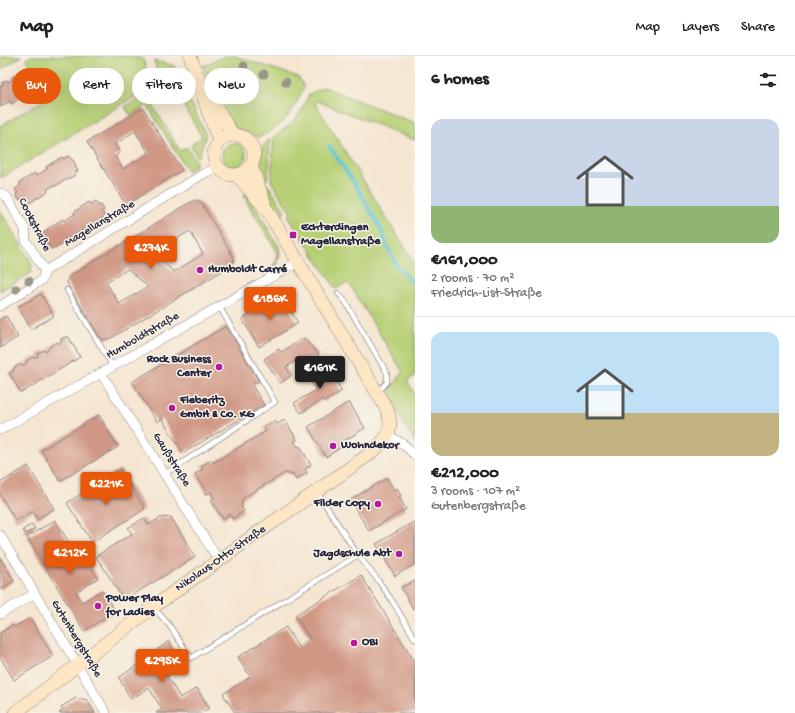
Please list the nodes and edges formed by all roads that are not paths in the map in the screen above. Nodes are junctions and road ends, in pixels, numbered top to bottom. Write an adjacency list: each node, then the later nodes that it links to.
1 (190, 56): 2 (main road)
2 (198, 77): 3 (main road); 4 (main road)
3 (233, 135): 4 (main road); 5 (main road)
4 (219, 141): 6 (main road)
5 (251, 166): 7 (main road); 9 (main road)
6 (218, 167): 7 (main road); 11 (street, Magellanstraße)
7 (237, 175): 9 (main road)
8 (0, 193): 11 (street, Cookstraße)
9 (267, 210): 10 (main road)
10 (298, 262): 15 (street, Humboldtstraße); 18 (main road)
11 (45, 271): 14 (street, Magellanstraße)
12 (67, 290): 16 (lane)
13 (338, 293): 18 (lane)
14 (0, 306)
15 (219, 306): 16 (street, Humboldtstraße); 22 (lane)
16 (113, 367): 17 (street, Humboldtstraße)
17 (101, 373): 19 (street, Humboldtstraße); 22 (street, Gaußstraße)
18 (377, 393): 20 (main road)
19 (0, 430)
20 (388, 435): 21 (street); 23 (main road, Nikolaus-Otto-Straße)
21 (415, 455)
22 (165, 474): 26 (street, Gaußstraße)
23 (317, 492): 25 (lane); 26 (main road, Nikolaus-Otto-Straße)
24 (0, 535): 27 (street, Gutenbergstraße)
25 (358, 555): 28 (lane); 30 (lane)
26 (219, 560): 28 (main road, Nikolaus-Otto-Straße)
27 (34, 594): 29 (street); 31 (street, Gutenbergstraße)
28 (153, 607): 31 (main road, Nikolaus-Otto-Straße)
29 (0, 614)
30 (415, 639)
31 (77, 664): 32 (main road, Nikolaus-Otto-Straße); 33 (street, Gutenbergstraße)
32 (15, 713)
33 (106, 713)

